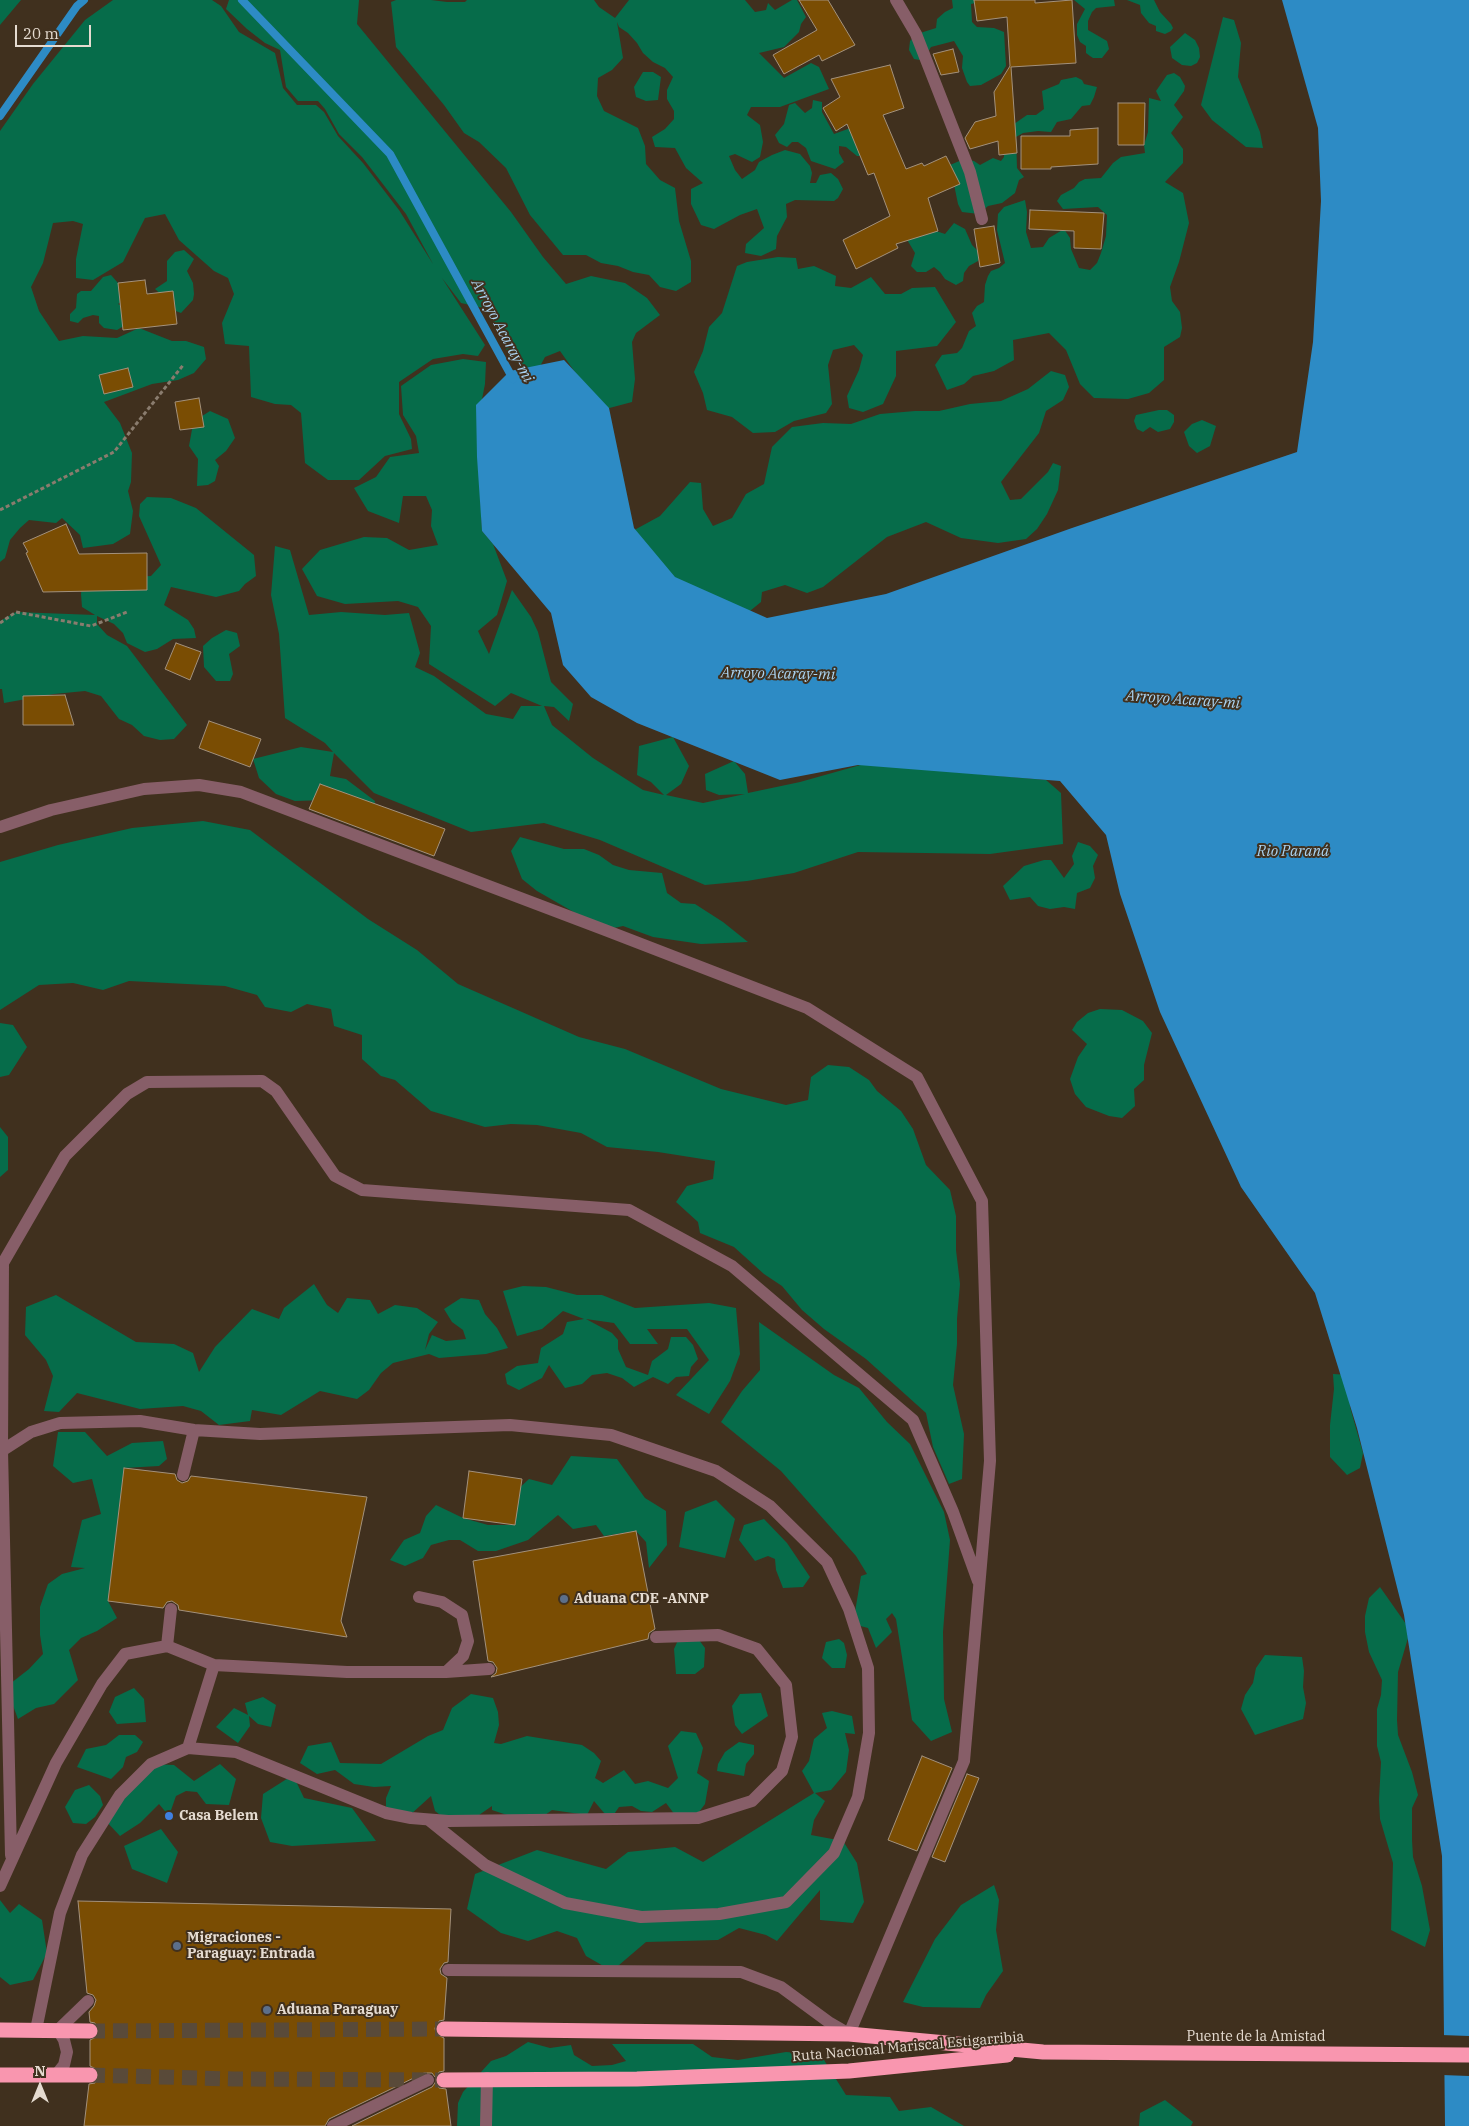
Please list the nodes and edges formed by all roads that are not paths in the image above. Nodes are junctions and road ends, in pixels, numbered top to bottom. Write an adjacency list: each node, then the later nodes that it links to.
1 (896, 0): 2 (street)
2 (982, 219)
3 (0, 827): 8 (street)
4 (1, 1263): 6 (street); 8 (street)
5 (194, 1430): 6 (street); 7 (street); 17 (street)
6 (1, 1451): 18 (street)
7 (183, 1475)
8 (979, 1586): 27 (street)
9 (419, 1597): 15 (street)
10 (171, 1609): 12 (street)
11 (656, 1637): 17 (street)
12 (167, 1646): 13 (street); 18 (street)
13 (214, 1665): 15 (street); 16 (street)
14 (489, 1669): 15 (street)
15 (446, 1672)
16 (188, 1748): 17 (street); 23 (street)
17 (429, 1820)
18 (11, 1858): 19 (street)
19 (0, 1886)
20 (448, 1970): 27 (street)
21 (88, 2001): 24 (street)
22 (0, 2030): 23 (highway)
23 (36, 2030): 24 (highway)
24 (58, 2030): 26 (highway); 31 (street)
25 (444, 2030): 27 (highway, Ruta Nacional Mariscal Estigarribia)
26 (90, 2031)
27 (849, 2034): 28 (highway, Ruta Nacional Mariscal Estigarribia)
28 (1043, 2052): 29 (highway, Puente de la Amistad); 33 (highway, Ruta Nacional Mariscal Estigarribia)
29 (1469, 2055)
30 (0, 2074): 31 (highway)
31 (56, 2075): 32 (highway)
32 (90, 2075)
33 (487, 2078): 35 (highway, Ruta Nacional Mariscal Estigarribia); 37 (street)
34 (428, 2080): 36 (street)
35 (444, 2080)
36 (333, 2126)
37 (486, 2126)

